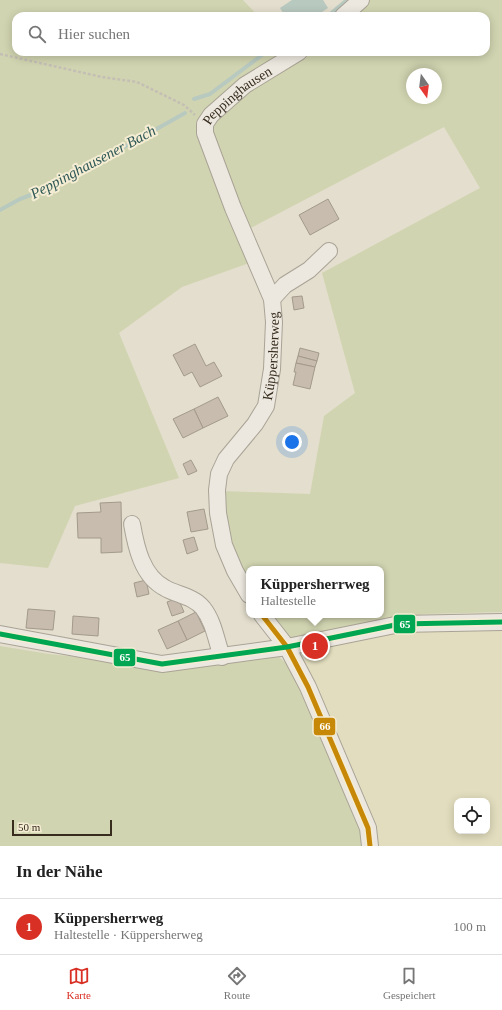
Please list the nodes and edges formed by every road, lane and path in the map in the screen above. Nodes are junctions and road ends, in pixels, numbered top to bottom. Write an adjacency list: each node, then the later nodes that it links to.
1 (361, 0): 2 (street)
2 (348, 12)
3 (0, 54): 5 (path)
4 (292, 56): 5 (street, Peppinghausen)
5 (205, 128): 7 (street, Küppersherweg)
6 (329, 251): 7 (street)
7 (272, 299): 9 (street, Küppersherweg)
8 (132, 524): 14 (street)
9 (246, 590)
10 (264, 618): 13 (street)
11 (502, 622): 13 (street)
12 (0, 634): 14 (street)
13 (287, 647): 14 (street); 15 (street)
14 (222, 657)
15 (370, 846)

